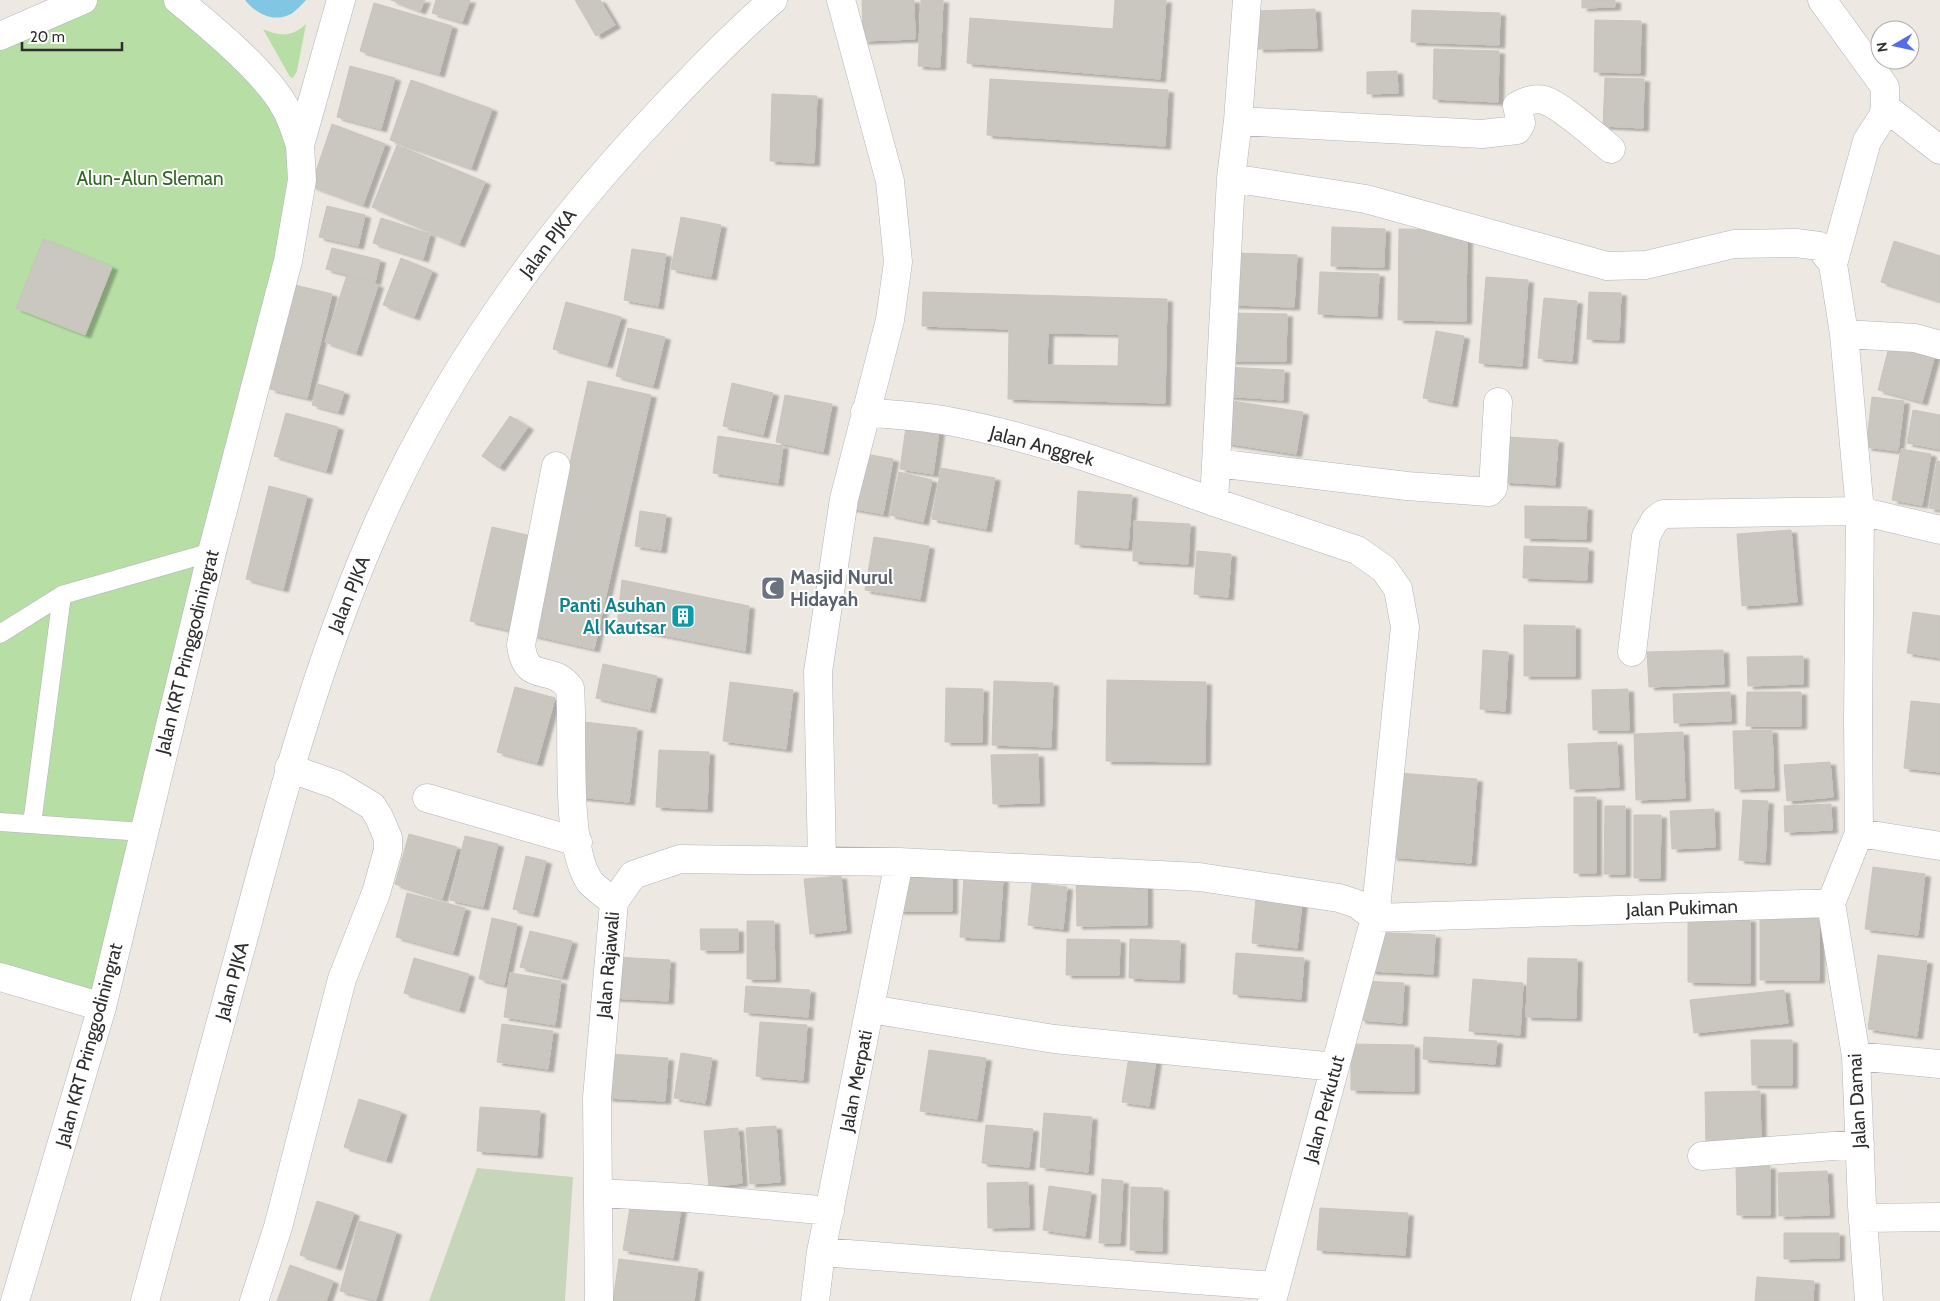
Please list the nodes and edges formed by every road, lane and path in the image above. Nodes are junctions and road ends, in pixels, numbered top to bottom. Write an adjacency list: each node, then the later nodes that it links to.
1 (83, 0): 8 (street)
2 (178, 0): 11 (street)
3 (341, 0): 11 (street, Jalan KRT Pringgodiningrat)
4 (773, 0): 29 (street, Jalan PJKA)
5 (841, 0): 19 (street)
6 (1247, 0): 10 (street)
7 (1822, 0): 9 (street)
8 (0, 36)
9 (1885, 107): 13 (street); 15 (street)
10 (1238, 121): 12 (street); 14 (street)
11 (300, 145): 25 (street, Jalan KRT Pringgodiningrat)
12 (1612, 149)
13 (1940, 150)
14 (1231, 178): 15 (street); 20 (street)
15 (1832, 264): 16 (street)
16 (1844, 334): 17 (street); 23 (street)
17 (1940, 345)
18 (1498, 402): 20 (street)
19 (865, 412): 22 (street, Jalan Anggrek); 37 (street)
20 (1216, 463): 22 (street)
21 (556, 466): 35 (street)
22 (1214, 502): 41 (street, Jalan Anggrek)
23 (1860, 511): 24 (street); 28 (street); 34 (street)
24 (1940, 530)
25 (212, 552): 26 (lane); 33 (street, Jalan KRT Pringgodiningrat)
26 (62, 595): 27 (lane); 32 (lane)
27 (0, 634)
28 (1632, 652)
29 (289, 768): 57 (street, Jalan PJKA); 58 (street)
30 (427, 798): 35 (street)
31 (0, 822): 32 (lane)
32 (32, 824): 33 (lane)
33 (143, 832): 43 (street, Jalan KRT Pringgodiningrat)
34 (1860, 833): 36 (street); 40 (street)
35 (578, 842): 39 (street)
36 (1940, 846)
37 (822, 860): 38 (street, Jalan Rajawali); 39 (street, Jalan Rajawali)
38 (899, 862): 41 (street, Jalan Rajawali); 44 (street, Jalan Merpati)
39 (614, 902): 50 (street, Jalan Rajawali)
40 (1831, 903): 41 (street, Jalan Pukiman); 45 (street, Jalan Damai)
41 (1376, 918): 47 (street, Jalan Perkutut)
42 (0, 977): 43 (street)
43 (102, 1007): 56 (street, Jalan KRT Pringgodiningrat)
44 (870, 1009): 47 (street); 51 (street, Jalan Merpati)
45 (1856, 1056): 46 (street); 48 (street, Jalan Damai)
46 (1940, 1064)
47 (1335, 1067): 55 (street, Jalan Perkutut)
48 (1860, 1144): 49 (street); 53 (street, Jalan Damai)
49 (1702, 1156)
50 (600, 1193): 51 (street); 59 (street, Jalan Rajawali)
51 (830, 1211): 54 (street, Jalan Merpati)
52 (1940, 1217): 53 (street)
53 (1863, 1218): 61 (street, Jalan Damai)
54 (821, 1252): 55 (street); 60 (street, Jalan Merpati)
55 (1274, 1294)
56 (15, 1301)
57 (145, 1301)
58 (254, 1301)
59 (599, 1301)
60 (815, 1301)
61 (1869, 1301)

